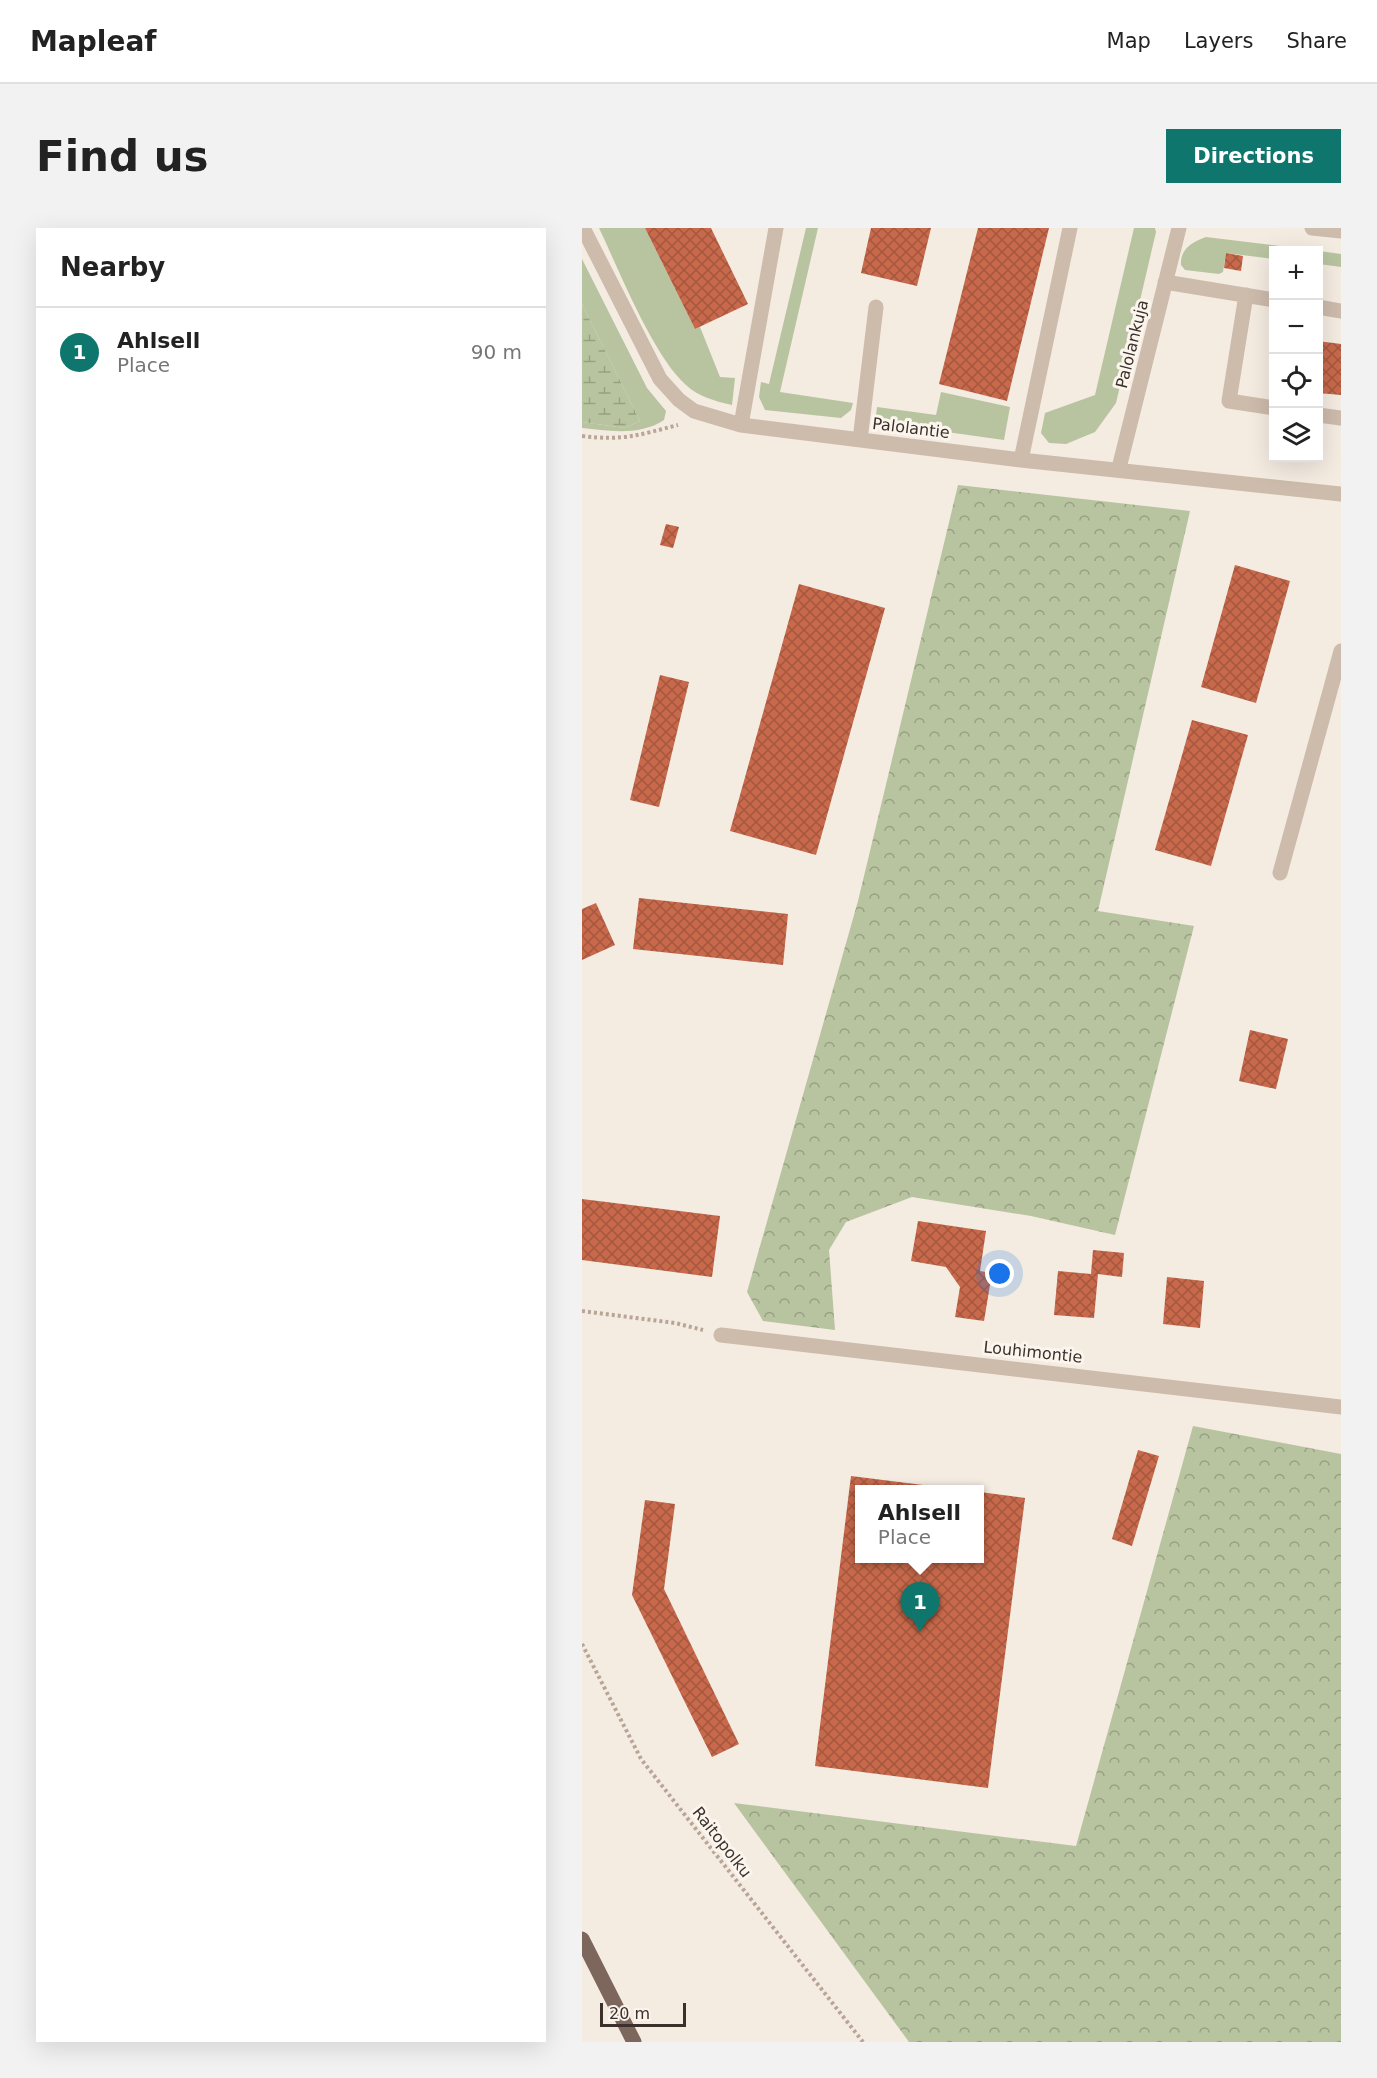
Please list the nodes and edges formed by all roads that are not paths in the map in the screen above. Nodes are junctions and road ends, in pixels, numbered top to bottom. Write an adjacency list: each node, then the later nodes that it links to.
1 (583, 228): 16 (street, Palolantie)
2 (776, 228): 16 (street)
3 (1070, 228): 18 (street)
4 (1179, 228): 7 (street, Palolankuja)
5 (1312, 228): 6 (street)
6 (1341, 231)
7 (1165, 282): 8 (street); 19 (street, Palolankuja)
8 (1246, 296): 9 (street); 13 (street)
9 (1269, 299)
10 (876, 307): 17 (street)
11 (1323, 308): 12 (street)
12 (1341, 311)
13 (1269, 407)
14 (1323, 415): 15 (street)
15 (1341, 418)
16 (741, 425): 17 (street, Palolantie)
17 (860, 440): 18 (street, Palolantie)
18 (1021, 460): 19 (street, Palolantie)
19 (1119, 468): 20 (street, Palolantie)
20 (1341, 494)
21 (1341, 651): 22 (street)
22 (1280, 873)
23 (721, 1335): 24 (street, Louhimontie)
24 (1341, 1407)
25 (582, 1939): 26 (main road)
26 (634, 2042)

